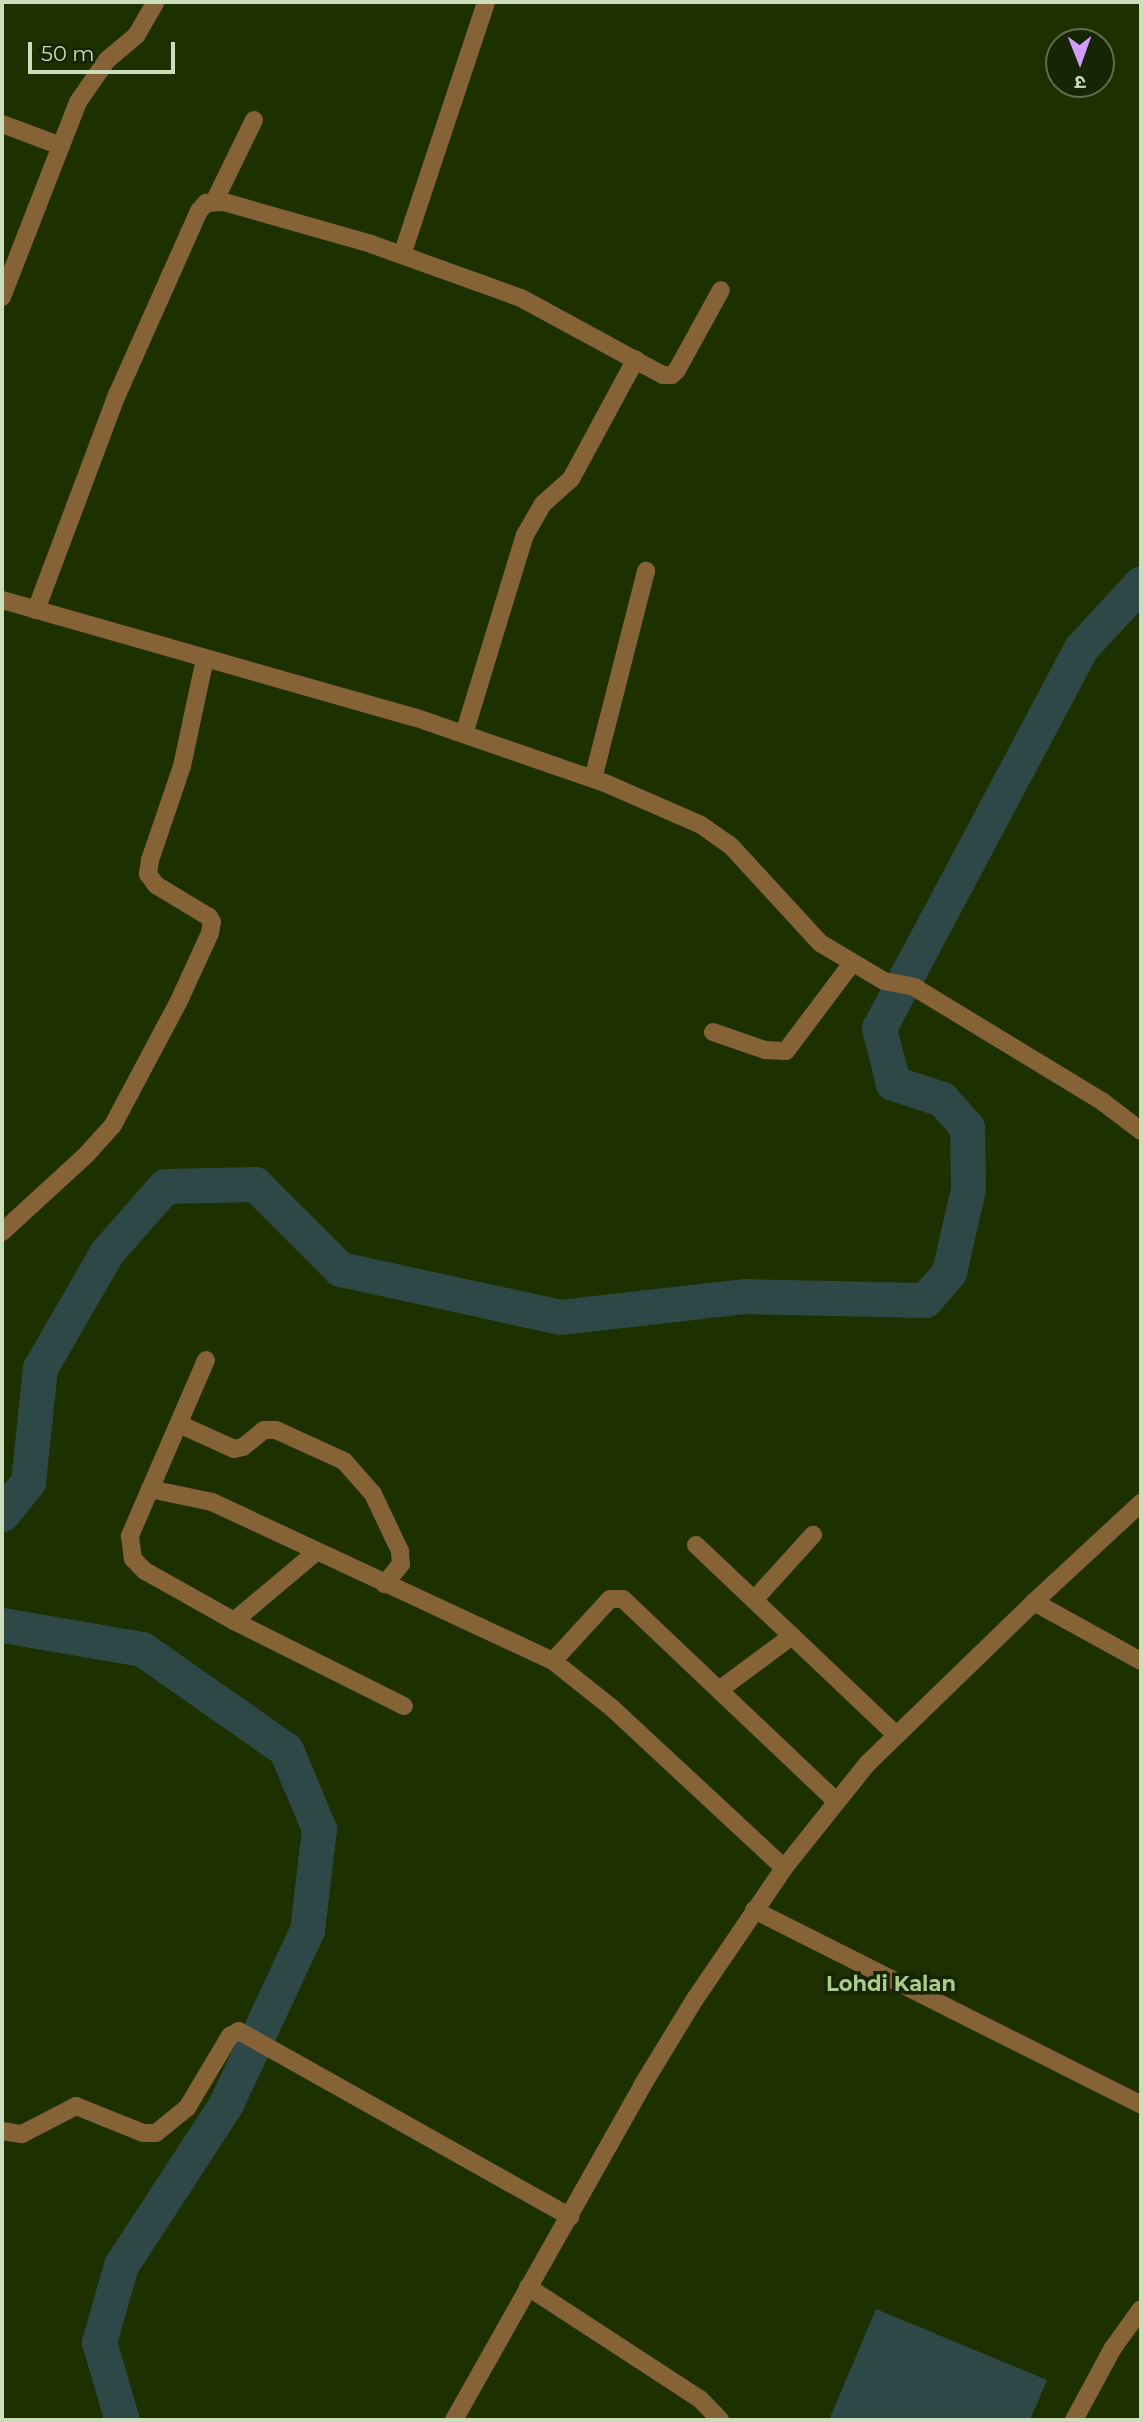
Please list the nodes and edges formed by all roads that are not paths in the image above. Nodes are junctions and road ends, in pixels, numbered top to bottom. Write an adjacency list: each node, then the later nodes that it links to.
1 (156, 2): 5 (street)
2 (486, 2): 7 (street)
3 (254, 120): 6 (street)
4 (2, 124): 5 (street)
5 (61, 146): 9 (street)
6 (215, 201): 7 (street); 13 (street)
7 (402, 254): 10 (street)
8 (721, 290): 10 (street)
9 (2, 297)
10 (636, 359): 15 (street)
11 (646, 571): 16 (street)
12 (2, 600): 13 (street)
13 (36, 610): 14 (street)
14 (205, 659): 15 (street); 20 (street)
15 (464, 734): 16 (street)
16 (593, 779): 17 (street)
17 (852, 963): 18 (street); 19 (street)
18 (713, 1032)
19 (1141, 1131)
20 (2, 1232)
21 (206, 1360): 22 (street)
22 (179, 1424): 23 (street); 28 (street)
23 (150, 1489): 27 (street); 31 (street)
24 (1141, 1503): 30 (street)
25 (813, 1535): 29 (street)
26 (696, 1545): 29 (street)
27 (316, 1552): 28 (street); 31 (street)
28 (385, 1584): 33 (street)
29 (754, 1600): 32 (street)
30 (1034, 1602): 34 (street); 37 (street)
31 (234, 1621): 36 (street)
32 (792, 1636): 35 (street); 37 (street)
33 (553, 1661): 35 (street); 39 (street)
34 (1141, 1661)
35 (719, 1689): 38 (street)
36 (404, 1706)
37 (896, 1735): 38 (street)
38 (835, 1800): 39 (street)
39 (784, 1868): 40 (street)
40 (754, 1910): 41 (street); 43 (street)
41 (1141, 2105)
42 (2, 2131): 43 (street)
43 (569, 2217): 44 (street)
44 (528, 2287): 46 (street); 47 (street)
45 (1141, 2309): 48 (street)
46 (454, 2420)
47 (720, 2420)
48 (1074, 2420)

